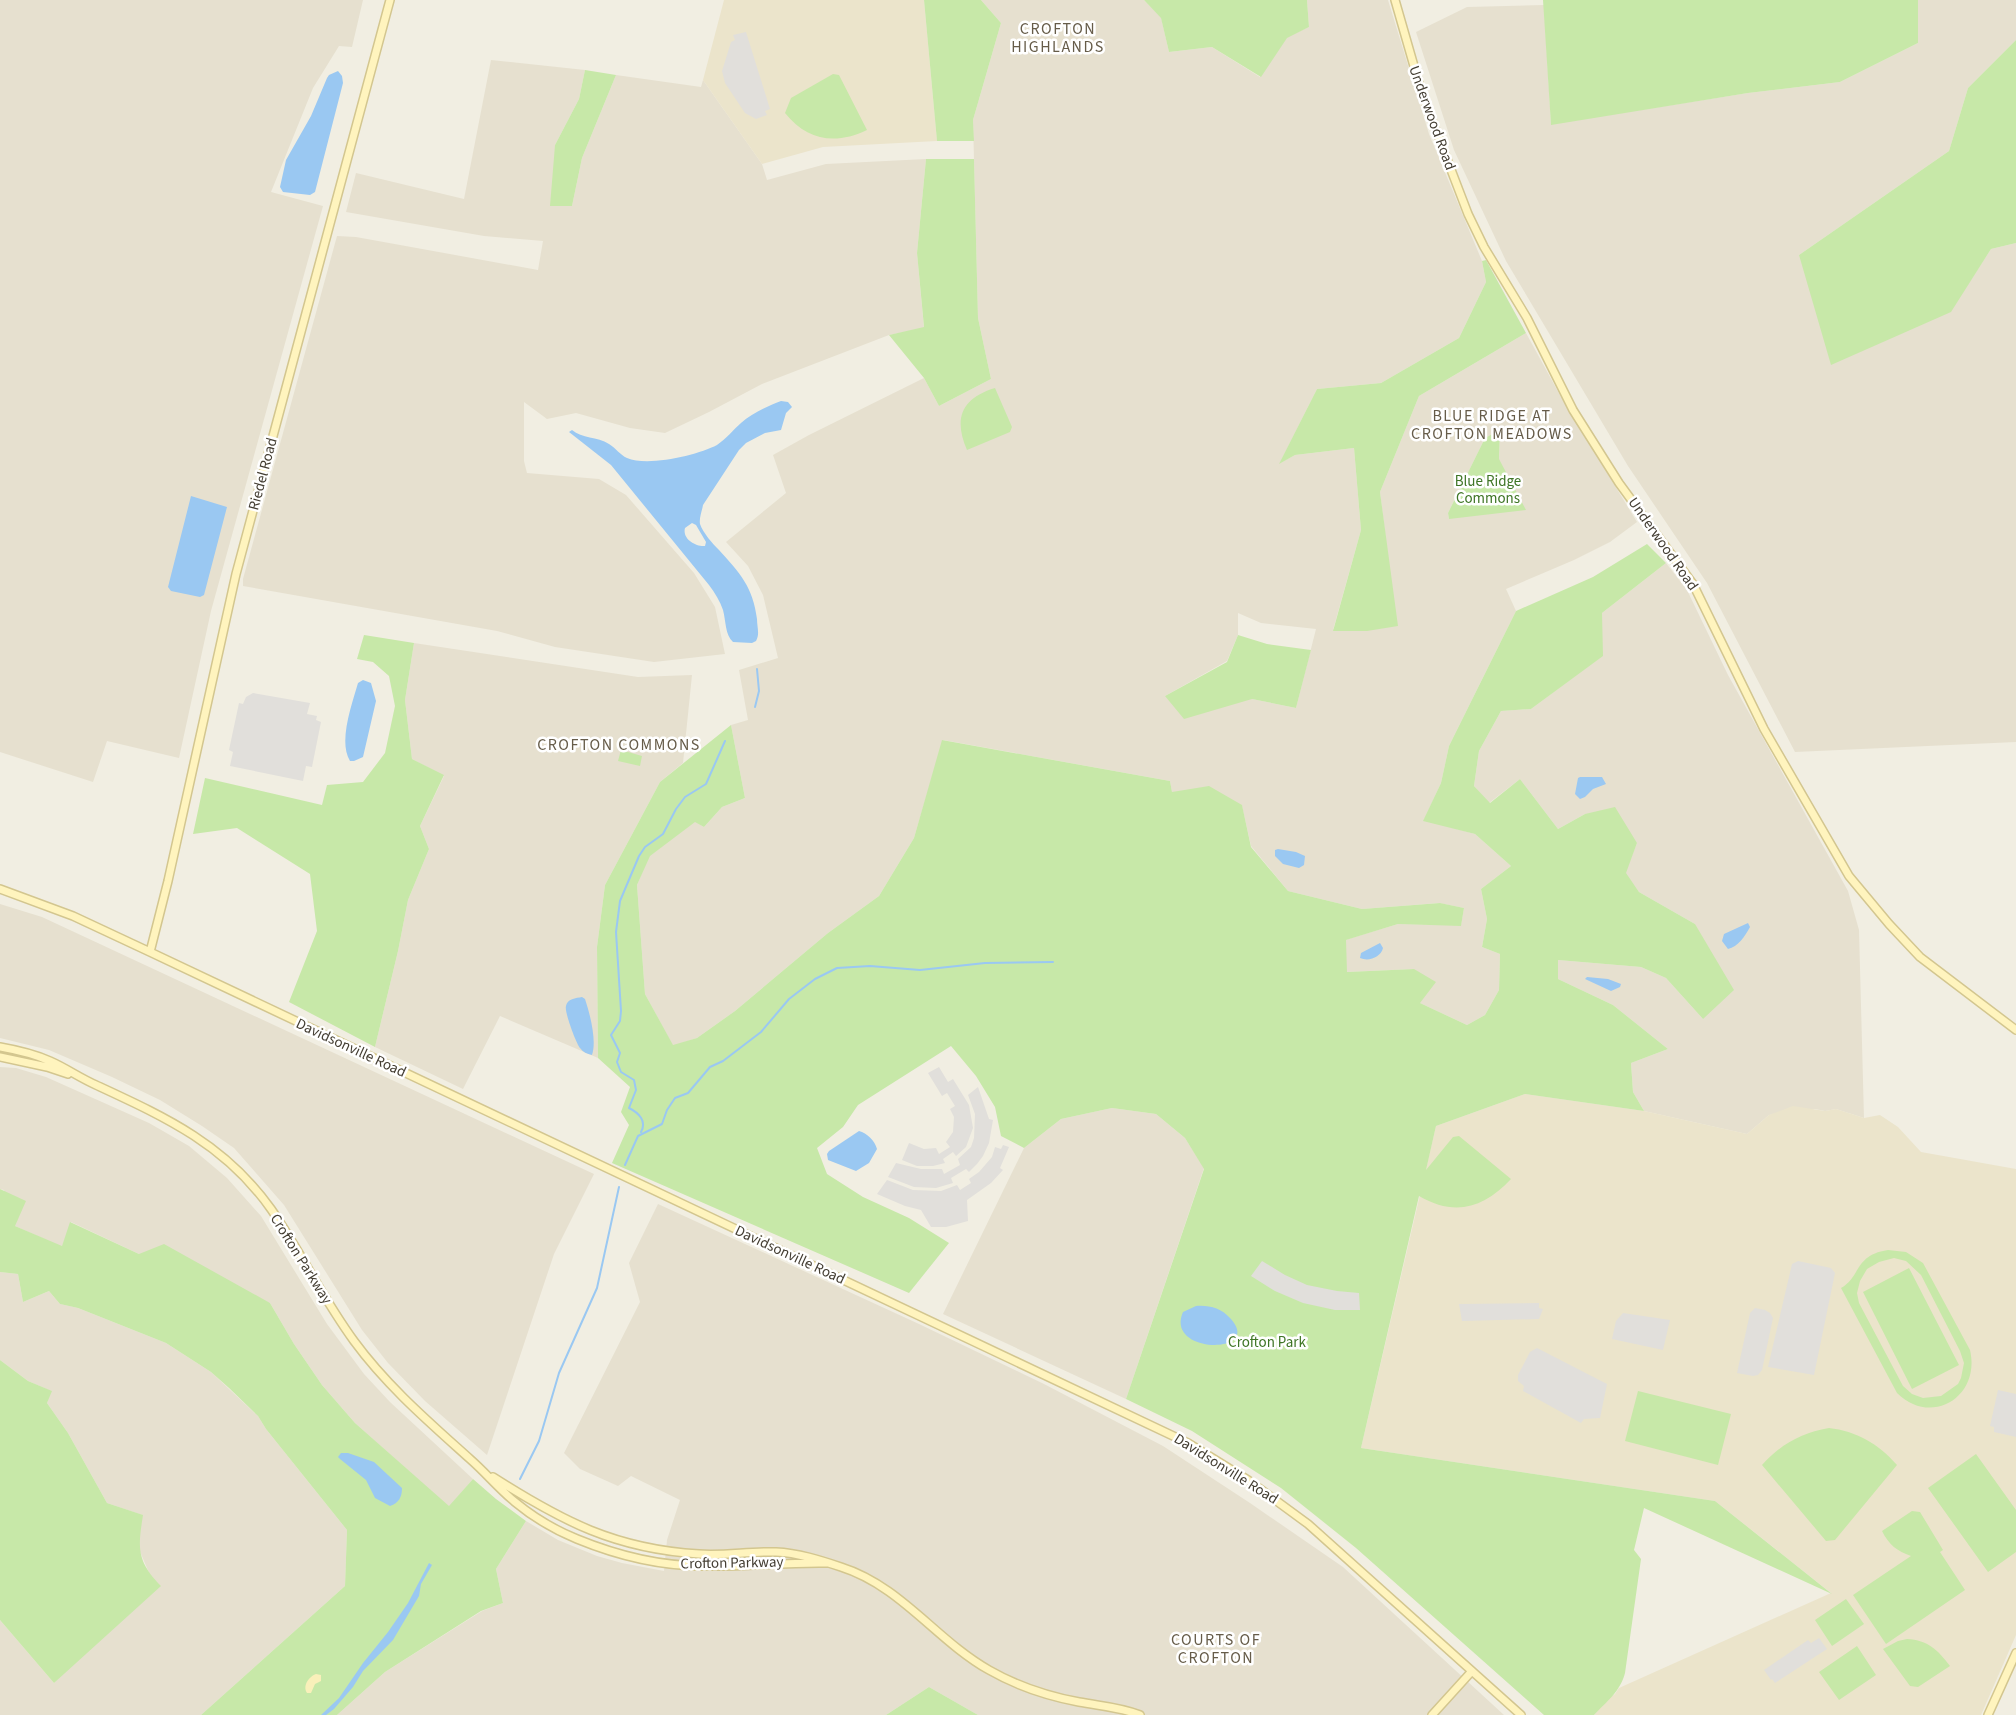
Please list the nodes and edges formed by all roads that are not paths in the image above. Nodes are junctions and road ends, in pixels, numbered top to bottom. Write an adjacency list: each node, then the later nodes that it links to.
1 (390, 0): 4 (street, Riedel Road)
2 (1395, 0): 5 (street, Underwood Road)
3 (0, 889): 4 (street, Davidsonville Road)
4 (150, 952): 12 (street, Davidsonville Road)
5 (2016, 1030)
6 (0, 1047): 8 (street, Crofton Parkway)
7 (0, 1057): 8 (street, Crofton Parkway)
8 (90, 1082): 9 (street, Crofton Parkway)
9 (484, 1471): 10 (street, Crofton Parkway); 10 (street, Crofton Parkway)
10 (828, 1563): 13 (street, Crofton Parkway)
11 (2016, 1653): 16 (street)
12 (1472, 1671): 14 (street); 15 (street, Davidsonville Road)
13 (1140, 1715)
14 (1432, 1715)
15 (1521, 1715)
16 (1989, 1715)

